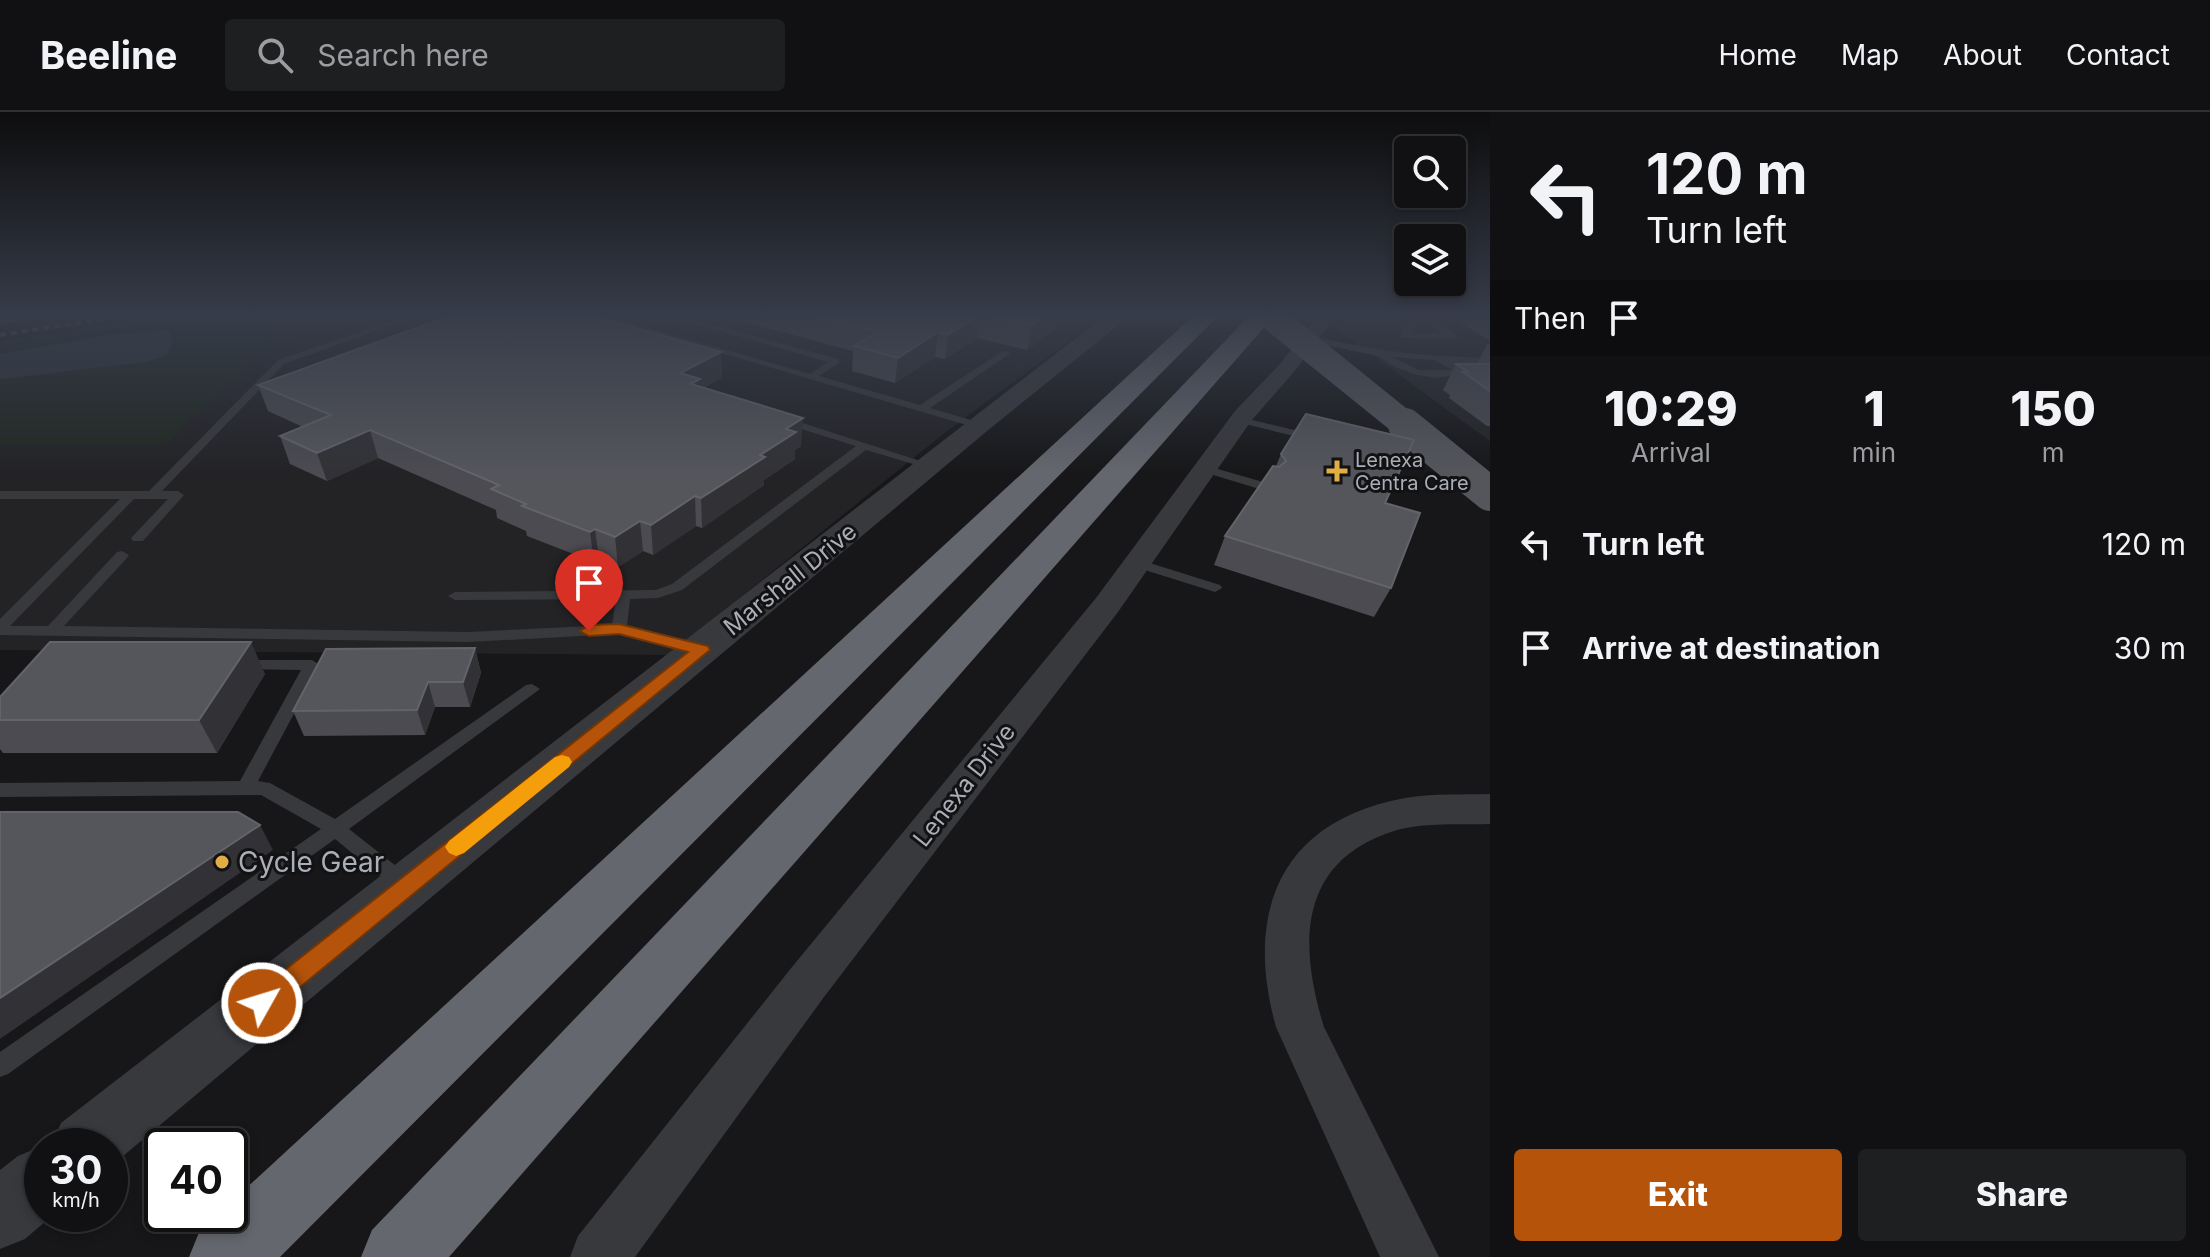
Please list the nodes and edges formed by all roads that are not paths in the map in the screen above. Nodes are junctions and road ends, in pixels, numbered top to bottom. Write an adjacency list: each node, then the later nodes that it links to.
1 (276, 367): 27 (lane)
2 (779, 367): 13 (lane)
3 (826, 367): 13 (lane)
4 (984, 367): 14 (lane)
5 (1052, 367): 17 (street, Marshall Drive)
6 (1152, 367): 49 (highway)
7 (1217, 367): 50 (highway)
8 (1279, 367): 16 (street, Lenexa Drive)
9 (1332, 367): 24 (main road, bridge)
10 (1372, 367): 19 (main road)
11 (1405, 367): 12 (lane)
12 (1456, 367)
13 (812, 377): 14 (lane)
14 (922, 409): 17 (lane)
15 (767, 415): 20 (lane)
16 (1240, 420): 18 (lane); 22 (street, Lenexa Drive)
17 (977, 425): 21 (street, Marshall Drive)
18 (1307, 436)
19 (1465, 439)
20 (865, 445): 21 (lane); 32 (lane)
21 (930, 466): 37 (street, Marshall Drive)
22 (1204, 469): 23 (lane); 30 (street, Lenexa Drive)
23 (1266, 487)
24 (1490, 494)
25 (0, 495): 26 (lane)
26 (131, 495): 27 (lane); 34 (lane)
27 (152, 495): 28 (lane)
28 (138, 538)
29 (122, 555): 36 (lane)
30 (1137, 563): 31 (lane); 51 (street, Lenexa Drive)
31 (1215, 588)
32 (624, 594): 33 (lane); 35 (lane)
33 (455, 596)
34 (0, 629): 36 (lane)
35 (619, 629): 36 (lane); 37 (lane)
36 (52, 631)
37 (701, 650): 44 (street, Marshall Drive)
38 (217, 665): 40 (lane)
39 (532, 689): 43 (lane)
40 (245, 788): 41 (lane); 43 (lane)
41 (0, 790)
42 (1490, 809): 52 (street)
43 (335, 828): 44 (lane); 45 (lane)
44 (408, 886): 46 (street, Marshall Drive)
45 (0, 1066)
46 (106, 1128)
47 (24, 1195): 48 (street)
48 (0, 1214)
49 (227, 1257)
50 (399, 1257)
51 (599, 1257)
52 (1410, 1257)

